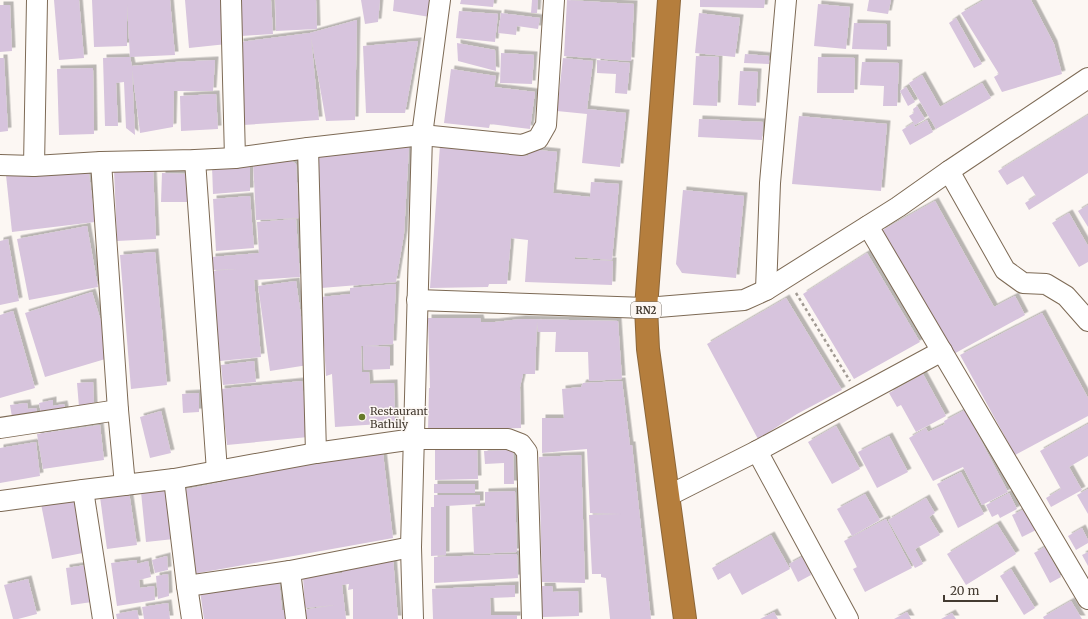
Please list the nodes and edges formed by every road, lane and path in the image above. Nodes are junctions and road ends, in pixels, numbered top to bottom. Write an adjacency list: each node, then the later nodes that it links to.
1 (37, 0): 14 (street)
2 (231, 0): 10 (street)
3 (440, 0): 8 (street)
4 (554, 0): 8 (street)
5 (669, 0): 20 (highway, RN2)
6 (786, 0): 18 (street)
7 (1088, 78): 15 (street)
8 (422, 135): 9 (street); 19 (street)
9 (308, 148): 10 (street); 28 (street)
10 (235, 158): 11 (street)
11 (195, 160): 12 (street); 29 (street)
12 (100, 162): 14 (street); 24 (street)
13 (0, 165): 14 (street)
14 (34, 166)
15 (949, 171): 16 (street); 21 (street)
16 (868, 226): 17 (street); 22 (street)
17 (786, 277): 18 (street); 23 (path)
18 (766, 290): 20 (street)
19 (417, 300): 20 (street); 26 (street)
20 (646, 308): 33 (highway, RN2)
21 (1088, 321)
22 (942, 351): 23 (street); 38 (street)
23 (859, 396): 27 (street)
24 (118, 410): 25 (street); 31 (street)
25 (0, 428)
26 (414, 440): 28 (street); 35 (street); 43 (street)
27 (757, 451): 33 (street); 45 (street)
28 (316, 453): 29 (street)
29 (217, 471): 30 (street)
30 (174, 479): 31 (street); 37 (street)
31 (125, 486): 32 (street)
32 (83, 490): 34 (street); 39 (street)
33 (668, 496): 44 (highway, RN2)
34 (0, 501)
35 (411, 547): 36 (street); 42 (street)
36 (290, 572): 37 (street); 41 (street)
37 (187, 586): 40 (street)
38 (1088, 599)
39 (103, 619)
40 (192, 619)
41 (296, 619)
42 (413, 619)
43 (532, 619)
44 (685, 619)
45 (848, 619)

